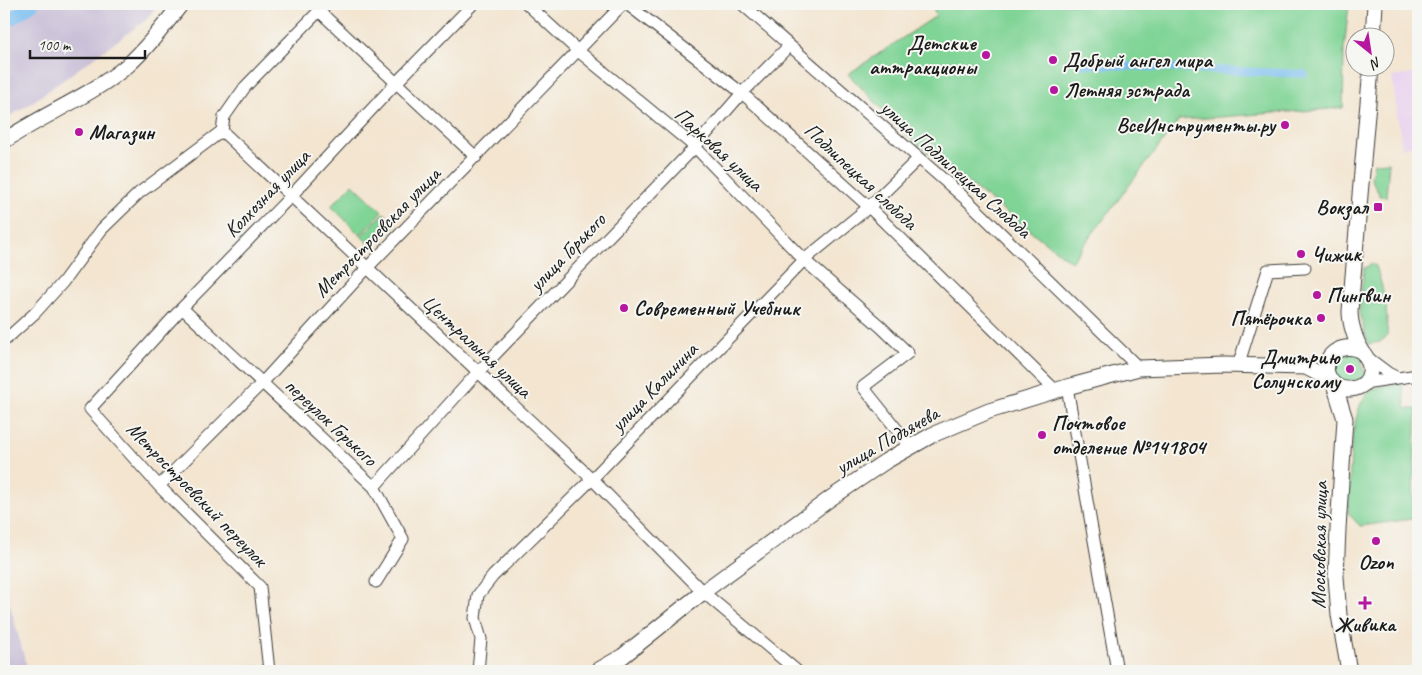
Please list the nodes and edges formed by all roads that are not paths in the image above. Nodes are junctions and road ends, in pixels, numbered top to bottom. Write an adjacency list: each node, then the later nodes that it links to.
1 (181, 4): 15 (main road)
2 (473, 4): 12 (street, Колхозная улица)
3 (527, 4): 10 (street, Парковая улица)
4 (623, 4): 10 (street, Метростроевская улица)
5 (627, 4): 13 (street, Подлипецкая слобода)
6 (742, 4): 9 (street, улица Подлипецкая Слобода)
7 (1375, 4): 8 (main road)
8 (1374, 28)
9 (789, 46): 13 (street, улица Горького); 18 (street, улица Подлипецкая Слобода)
10 (577, 50): 16 (street, Парковая улица); 17 (street, Метростроевская улица)
11 (1370, 78): 25 (main road, Московская улица)
12 (396, 82): 14 (street); 17 (street); 19 (street, Колхозная улица)
13 (742, 93): 16 (street, улица Горького); 20 (street, Подлипецкая слобода)
14 (222, 131): 19 (street, Центральная улица); 26 (street)
15 (4, 141)
16 (694, 147): 21 (street, Парковая улица); 32 (street, улица Горького)
17 (476, 157): 22 (street, Метростроевская улица)
18 (919, 158): 20 (street, улица Калинина); 31 (street, улица Подлипецкая Слобода)
19 (292, 195): 22 (street, Центральная улица); 24 (street, Колхозная улица)
20 (869, 208): 21 (street, улица Калинина); 38 (street, Подлипецкая слобода)
21 (804, 260): 41 (street, Парковая улица); 42 (street, улица Калинина)
22 (367, 268): 32 (street, Центральная улица); 36 (street, Метростроевская улица)
23 (1304, 268): 29 (street)
24 (182, 308): 36 (street, переулок Горького); 39 (street, Колхозная улица)
25 (1350, 319): 27 (main road, Московская улица); 28 (main road, Московская улица)
26 (4, 341)
27 (1335, 352): 28 (main road); 30 (main road, улица Подъячева); 35 (main road, Московская улица)
28 (1365, 355): 34 (street); 37 (main road, Московская улица)
29 (1238, 366): 30 (main road, улица Подъячева); 31 (main road, улица Подъячева)
30 (1309, 367): 35 (main road, улица Подъячева)
31 (1139, 368): 38 (main road, улица Подъячева)
32 (478, 372): 42 (street, Центральная улица); 44 (street, улица Горького)
33 (1418, 375): 34 (street)
34 (1398, 378): 37 (street)
35 (1332, 382): 37 (main road); 40 (main road, Московская улица)
36 (262, 383): 43 (street, Метростроевская улица); 44 (street, переулок Горького)
37 (1363, 384): 40 (main road, Московская улица)
38 (1061, 389): 41 (main road, улица Подъячева); 51 (street)
39 (90, 409): 43 (street, Метростроевский переулок)
40 (1345, 419): 52 (main road, Московская улица)
41 (911, 446): 46 (main road, улица Подъячева)
42 (592, 479): 46 (street, Центральная улица); 48 (street, улица Калинина)
43 (159, 486): 47 (street, Метростроевский переулок)
44 (374, 487): 45 (street, переулок Горького)
45 (376, 582)
46 (703, 592): 49 (main road, улица Подъячева); 50 (street, Центральная улица)
47 (269, 671)
48 (478, 671)
49 (597, 671)
50 (797, 671)
51 (1117, 671)
52 (1349, 671)

